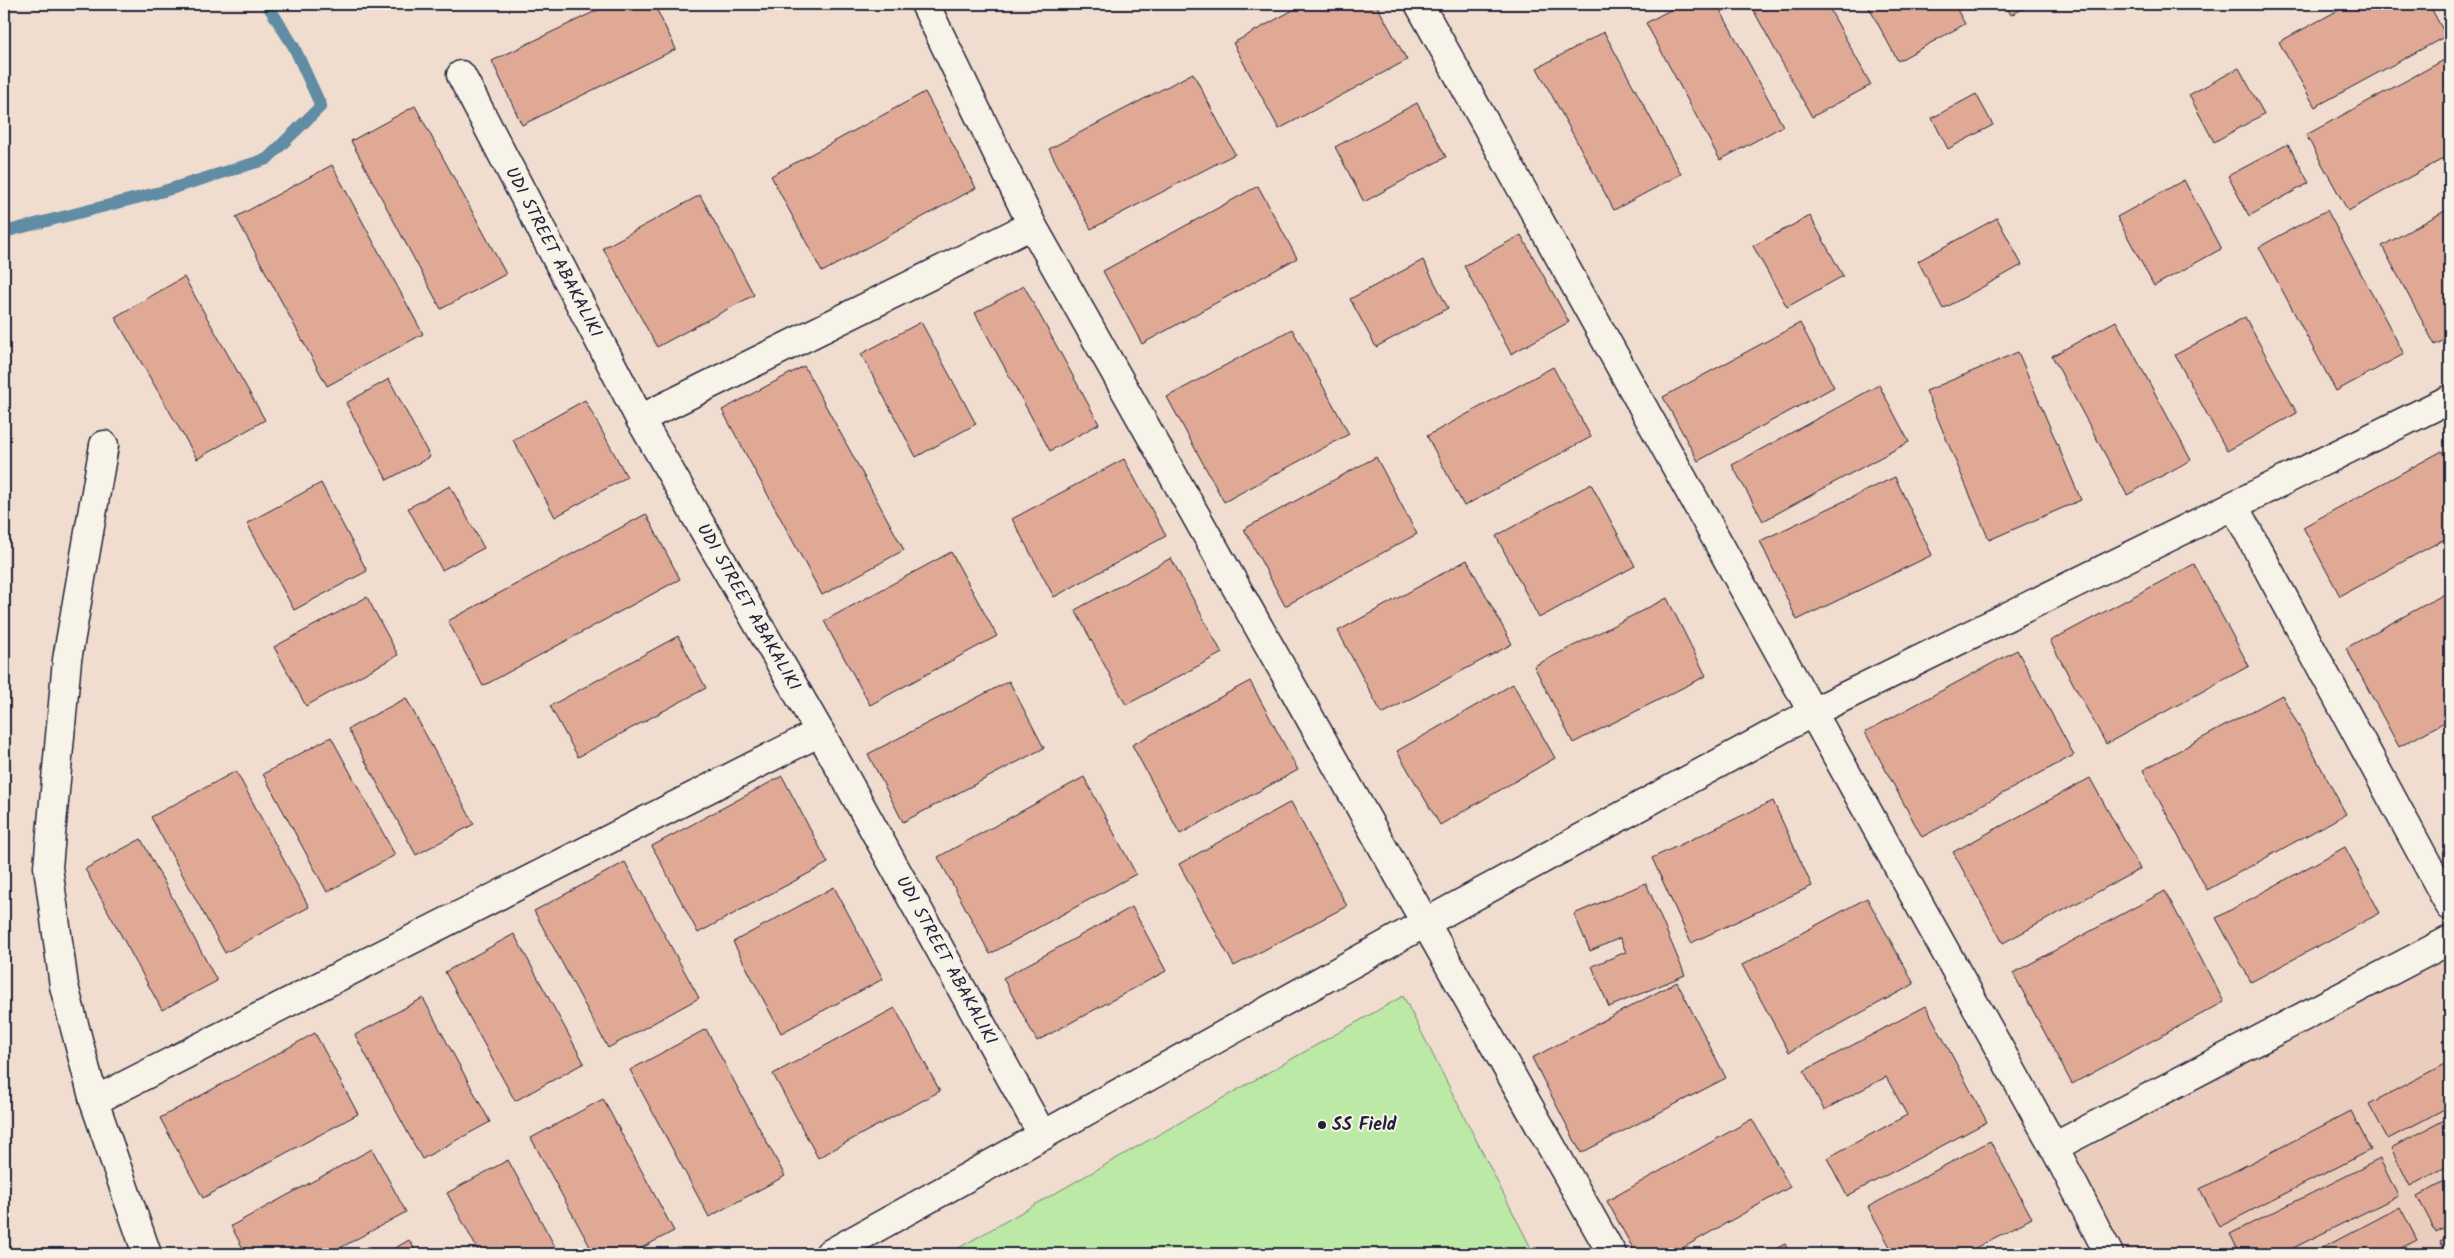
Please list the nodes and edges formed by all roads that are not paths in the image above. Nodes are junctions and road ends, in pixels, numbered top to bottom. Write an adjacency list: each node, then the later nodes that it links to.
1 (925, 4): 4 (street)
2 (1419, 4): 9 (street)
3 (461, 75): 6 (street, UDI STREET ABAKALIKI)
4 (1032, 225): 6 (street); 12 (street)
5 (2450, 399): 8 (street)
6 (640, 419): 10 (street, UDI STREET ABAKALIKI)
7 (104, 445): 14 (street)
8 (2234, 506): 9 (street); 11 (street)
9 (1813, 712): 12 (street); 16 (street)
10 (820, 732): 14 (street); 15 (street, UDI STREET ABAKALIKI)
11 (2450, 906)
12 (1425, 923): 15 (street); 19 (street)
13 (2450, 940): 16 (street)
14 (94, 1101): 17 (street)
15 (1044, 1136): 18 (street)
16 (2054, 1147): 20 (street)
17 (147, 1254)
18 (829, 1254)
19 (1612, 1254)
20 (2109, 1254)

